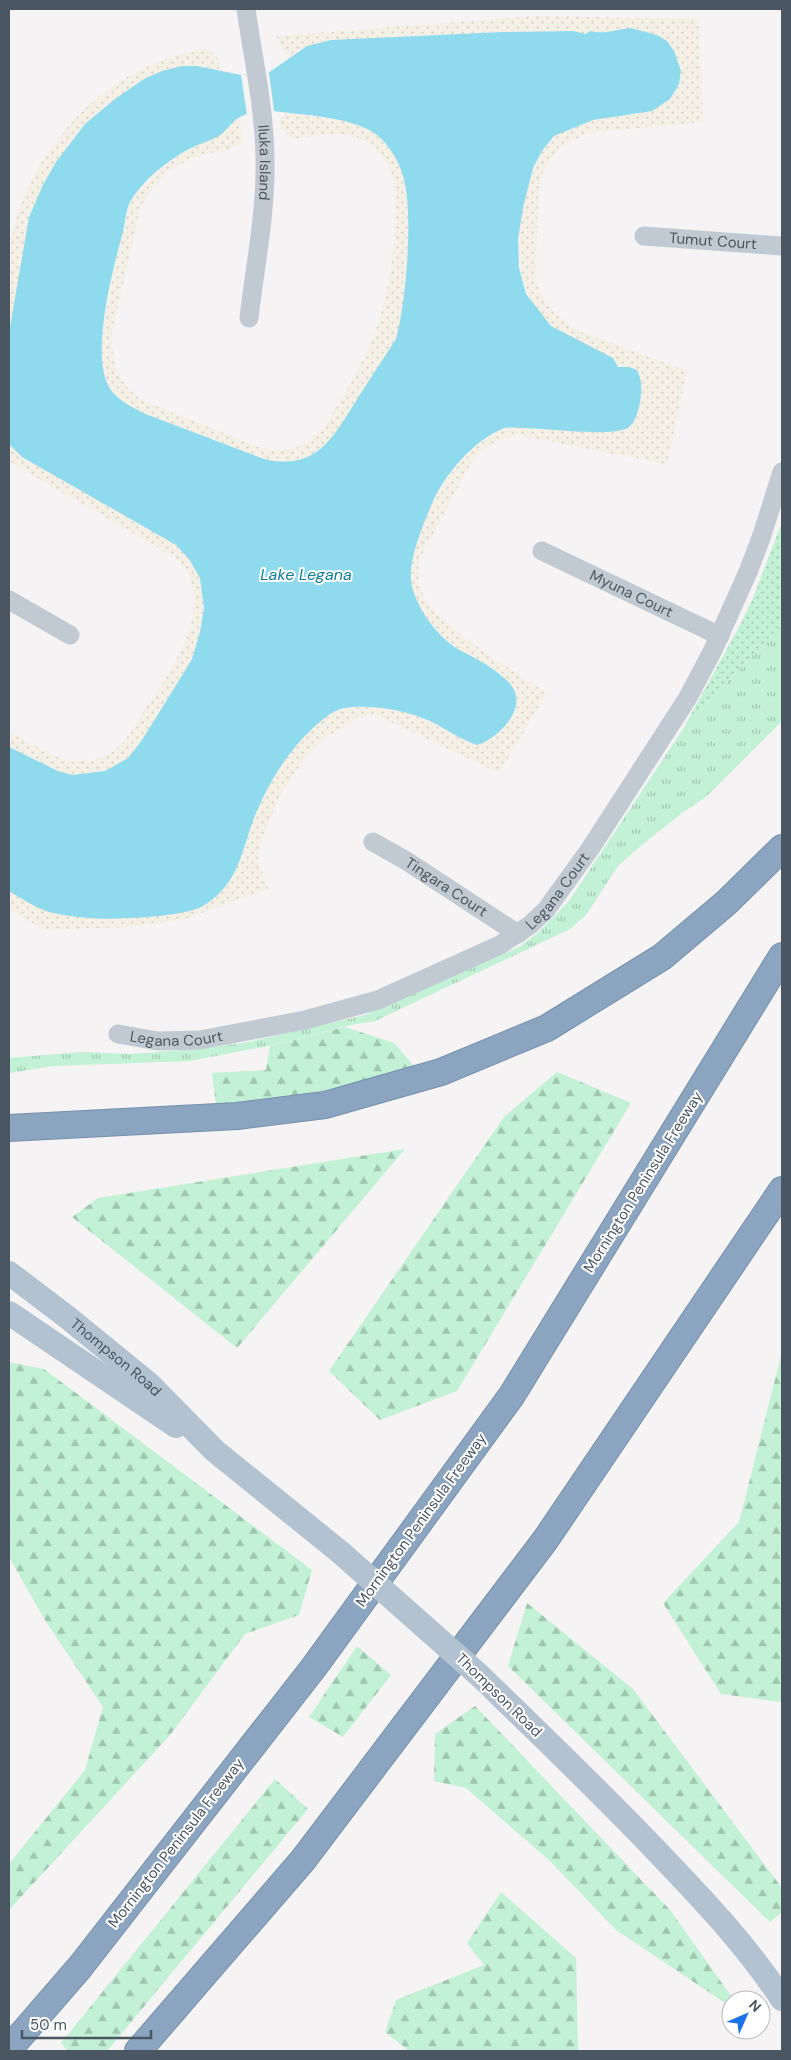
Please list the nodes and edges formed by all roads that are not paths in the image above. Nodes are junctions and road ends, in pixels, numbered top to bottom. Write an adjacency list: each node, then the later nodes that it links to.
1 (246, 9): 4 (street, Iluka Island)
2 (644, 236): 3 (street, Tumut Court)
3 (782, 246)
4 (249, 318)
5 (782, 472): 9 (street, Legana Court)
6 (542, 551): 9 (street, Myuna Court)
7 (9, 600): 8 (street)
8 (70, 635)
9 (720, 636): 12 (street, Legana Court)
10 (373, 842): 12 (street, Tingara Court)
11 (782, 848): 16 (highway)
12 (518, 934): 14 (street, Legana Court)
13 (782, 956): 25 (highway, Mornington Peninsula Freeway)
14 (118, 1034)
15 (9, 1128): 16 (highway)
16 (39, 1128): 17 (highway)
17 (9, 1138)
18 (782, 1190): 26 (highway)
19 (9, 1273): 21 (main road, Thompson Road)
20 (9, 1313): 21 (main road, Thompson Road)
21 (215, 1451): 22 (main road, Thompson Road, bridge)
22 (759, 1964): 23 (main road, Thompson Road); 24 (main road, Thompson Road)
23 (782, 1984)
24 (782, 1999)
25 (9, 2049)
26 (138, 2051)

